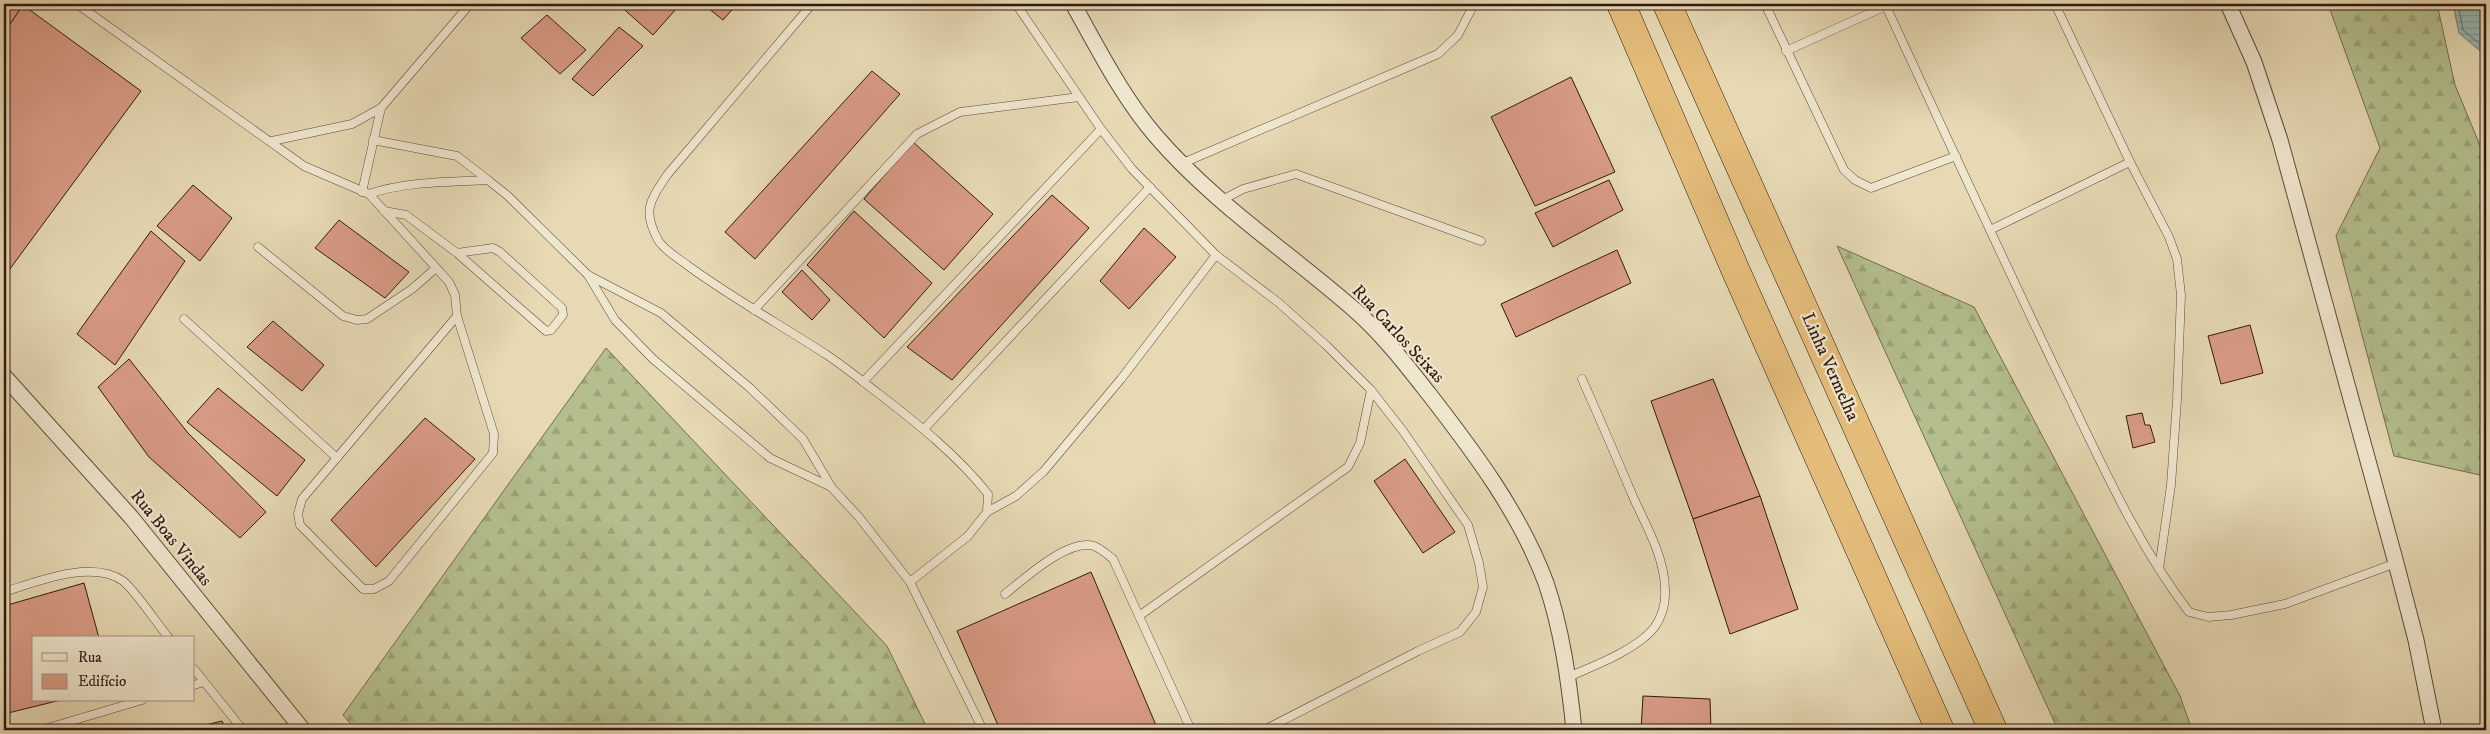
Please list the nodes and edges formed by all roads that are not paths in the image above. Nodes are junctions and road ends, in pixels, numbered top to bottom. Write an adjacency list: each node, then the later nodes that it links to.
1 (77, 4): 20 (lane)
2 (470, 4): 16 (lane)
3 (812, 4): 36 (lane)
4 (1016, 4): 15 (lane)
5 (1073, 4): 23 (street, Rua Carlos Seixas)
6 (1470, 4): 23 (lane)
7 (1604, 4): 18 (highway)
8 (1621, 4): 18 (highway)
9 (1667, 4): 67 (highway, Linha Vermelha)
10 (1765, 4): 14 (lane)
11 (2055, 4): 22 (lane)
12 (2228, 4): 47 (street)
13 (1886, 5): 14 (lane); 21 (lane)
14 (1786, 51): 21 (lane)
15 (1079, 97): 17 (lane); 36 (lane)
16 (380, 108): 19 (lane); 20 (lane)
17 (1100, 129): 25 (lane); 41 (lane)
18 (1679, 137): 66 (highway)
19 (373, 140): 24 (lane); 26 (lane)
20 (272, 141): 26 (lane)
21 (1956, 156): 29 (lane)
22 (2130, 162): 29 (lane); 48 (lane)
23 (1183, 163): 27 (street, Rua Carlos Seixas)
24 (488, 180): 26 (lane); 35 (lane)
25 (1150, 188): 33 (lane); 43 (lane)
26 (366, 193): 28 (lane)
27 (1222, 200): 30 (lane); 55 (street, Rua Carlos Seixas)
28 (384, 210): 32 (lane); 34 (lane)
29 (1990, 230): 48 (lane)
30 (1482, 242)
31 (258, 247): 34 (lane)
32 (457, 253): 32 (lane)
33 (1216, 255): 42 (lane); 46 (lane)
34 (436, 268): 37 (lane)
35 (588, 275): 45 (lane); 45 (lane)
36 (754, 310): 41 (lane)
37 (457, 316): 44 (lane); 44 (lane)
38 (184, 319): 44 (lane)
39 (4, 376): 61 (street, Rua Boas Vindas)
40 (1582, 379): 55 (lane)
41 (863, 382): 43 (lane)
42 (1371, 390): 52 (lane); 64 (lane)
43 (924, 429): 46 (lane)
44 (338, 458)
45 (832, 488): 49 (lane)
46 (987, 512): 49 (lane)
47 (2396, 563): 48 (lane); 68 (street)
48 (2159, 569)
49 (910, 582): 62 (lane)
50 (4, 592): 53 (lane)
51 (1005, 594): 52 (lane)
52 (1139, 616): 63 (lane)
53 (167, 636)
54 (195, 670): 56 (lane)
55 (1568, 678): 65 (street, Rua Carlos Seixas)
56 (204, 682): 57 (lane); 60 (lane)
57 (195, 685)
58 (135, 702): 59 (lane)
59 (41, 730)
60 (243, 730)
61 (302, 730)
62 (983, 730)
63 (1191, 730)
64 (1264, 730)
65 (1574, 730)
66 (1940, 730)
67 (1993, 730)
68 (2434, 730)

